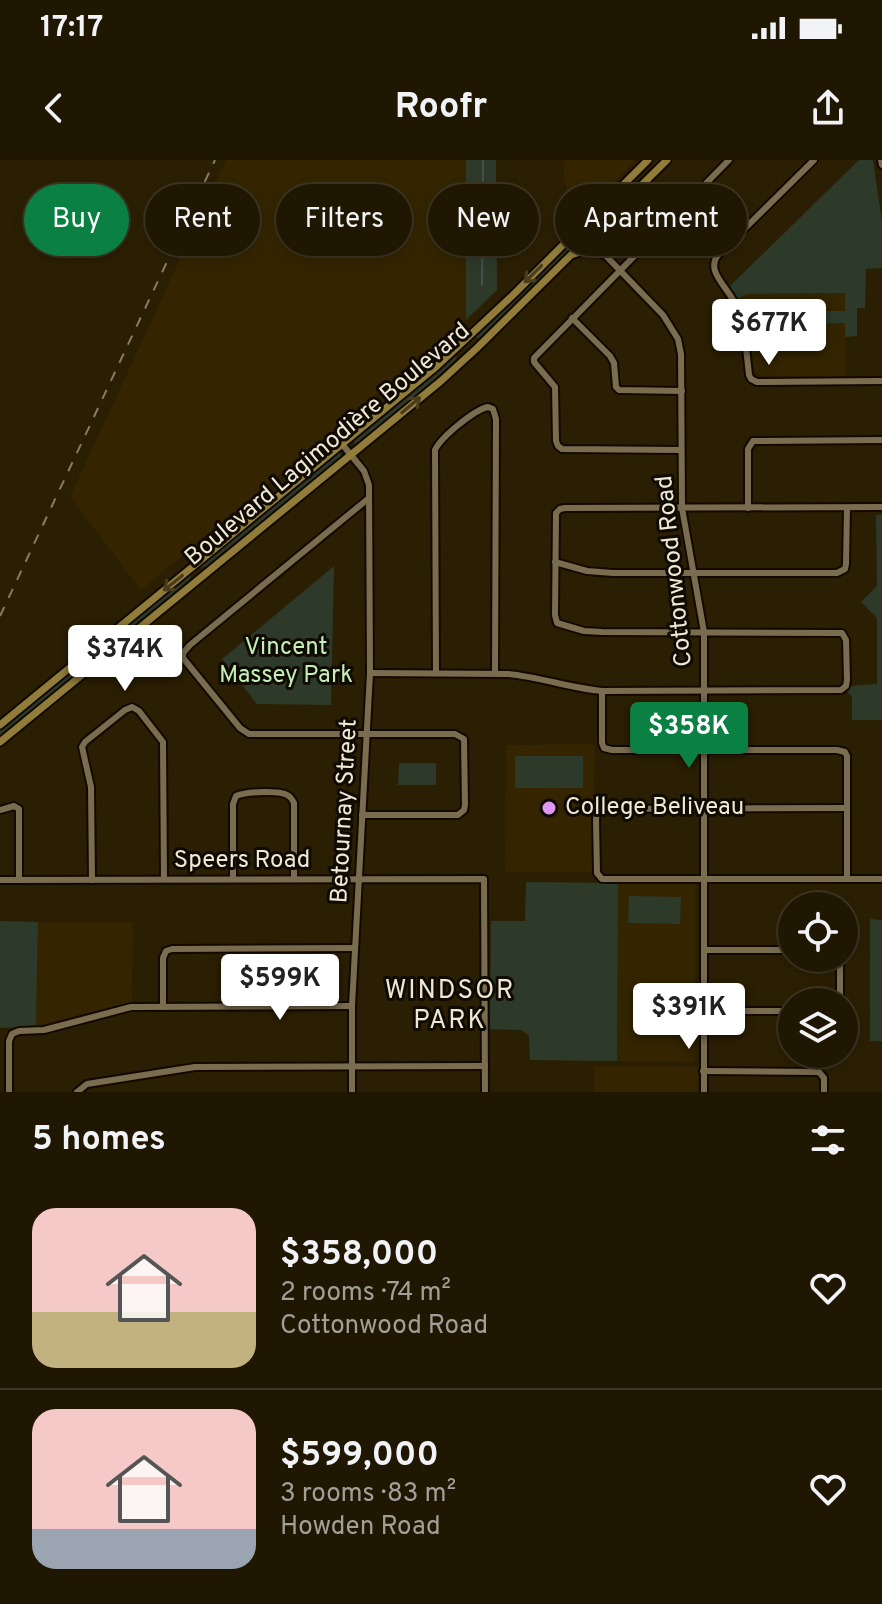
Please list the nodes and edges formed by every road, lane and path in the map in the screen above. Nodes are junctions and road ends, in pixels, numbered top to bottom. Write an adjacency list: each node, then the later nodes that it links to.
1 (648, 160): 5 (main road, Boulevard Lagimodière Boulevard)
2 (667, 160): 6 (main road, Boulevard Lagimodière Boulevard)
3 (729, 160): 10 (street)
4 (814, 160): 12 (street)
5 (624, 184)
6 (643, 184)
7 (555, 252): 15 (main road, Boulevard Lagimodière Boulevard, one-way to 15)
8 (571, 256): 17 (main road, Boulevard Lagimodière Boulevard, one-way to 8)
9 (605, 256): 10 (street, Cottonwood Road)
10 (619, 271): 11 (street); 13 (street, Cottonwood Road)
11 (572, 318): 13 (street); 16 (street)
12 (882, 381)
13 (682, 391): 16 (street, Cottonwood Road)
14 (882, 440): 22 (street)
15 (342, 444): 17 (street, Betournay Street); 26 (main road, Boulevard Lagimodière Boulevard)
16 (681, 450): 20 (street, Cottonwood Road)
17 (351, 455): 18 (street, Betournay Street); 28 (main road, Boulevard Lagimodière Boulevard)
18 (369, 498): 31 (street, Betournay Street); 36 (street)
19 (881, 507): 23 (street)
20 (682, 508): 21 (street); 24 (street, Cottonwood Road); 25 (street)
21 (703, 508): 22 (street); 24 (street)
22 (748, 508): 23 (street)
23 (847, 509): 27 (street)
24 (686, 527): 27 (street, Cottonwood Road)
25 (555, 562): 27 (street); 29 (street)
26 (193, 566): 28 (main road); 35 (main road, Boulevard Lagimodière Boulevard, one-way to 35)
27 (694, 573): 29 (street, Cottonwood Road)
28 (202, 577): 37 (main road, Boulevard Lagimodière Boulevard)
29 (704, 632): 34 (street, Cottonwood Road); 34 (street)
30 (436, 672): 31 (street); 32 (street); 32 (street)
31 (370, 673): 36 (street, Betournay Street)
32 (495, 673): 33 (street)
33 (602, 691): 34 (street); 38 (street)
34 (704, 691): 38 (street, Cottonwood Road)
35 (0, 725)
36 (367, 734): 42 (street, Betournay Street); 42 (street)
37 (0, 742)
38 (704, 750): 39 (street, Cottonwood Road); 40 (street)
39 (704, 808): 40 (street); 47 (street, Cottonwood Road); 47 (street)
40 (847, 808): 48 (street)
41 (0, 810): 51 (street)
42 (362, 815): 46 (street, Betournay Street)
43 (164, 879): 44 (street, Speers Road); 52 (street, Speers Road); 52 (street)
44 (233, 879): 45 (street, Speers Road); 45 (street)
45 (294, 879): 46 (street, Speers Road)
46 (359, 879): 53 (street, Betournay Street); 60 (street, Speers Road)
47 (704, 879): 48 (street); 54 (street, Cottonwood Road)
48 (847, 879): 49 (street)
49 (882, 879)
50 (0, 880): 51 (street, Speers Road)
51 (19, 880): 52 (street, Speers Road)
52 (92, 880)
53 (355, 948): 56 (street, Betournay Street); 57 (street)
54 (704, 950): 55 (street); 58 (street, Cottonwood Road)
55 (778, 950)
56 (352, 1006): 57 (street); 61 (street, Betournay Street)
57 (163, 1007): 63 (street)
58 (704, 1011): 59 (street); 62 (street, Cottonwood Road)
59 (778, 1011)
60 (485, 1066): 61 (street); 66 (street)
61 (352, 1067): 64 (street); 65 (street, Betournay Street)
62 (703, 1071): 67 (street, Cottonwood Road); 68 (street)
63 (9, 1092)
64 (77, 1092)
65 (352, 1092)
66 (485, 1092)
67 (704, 1092)
68 (824, 1092)

